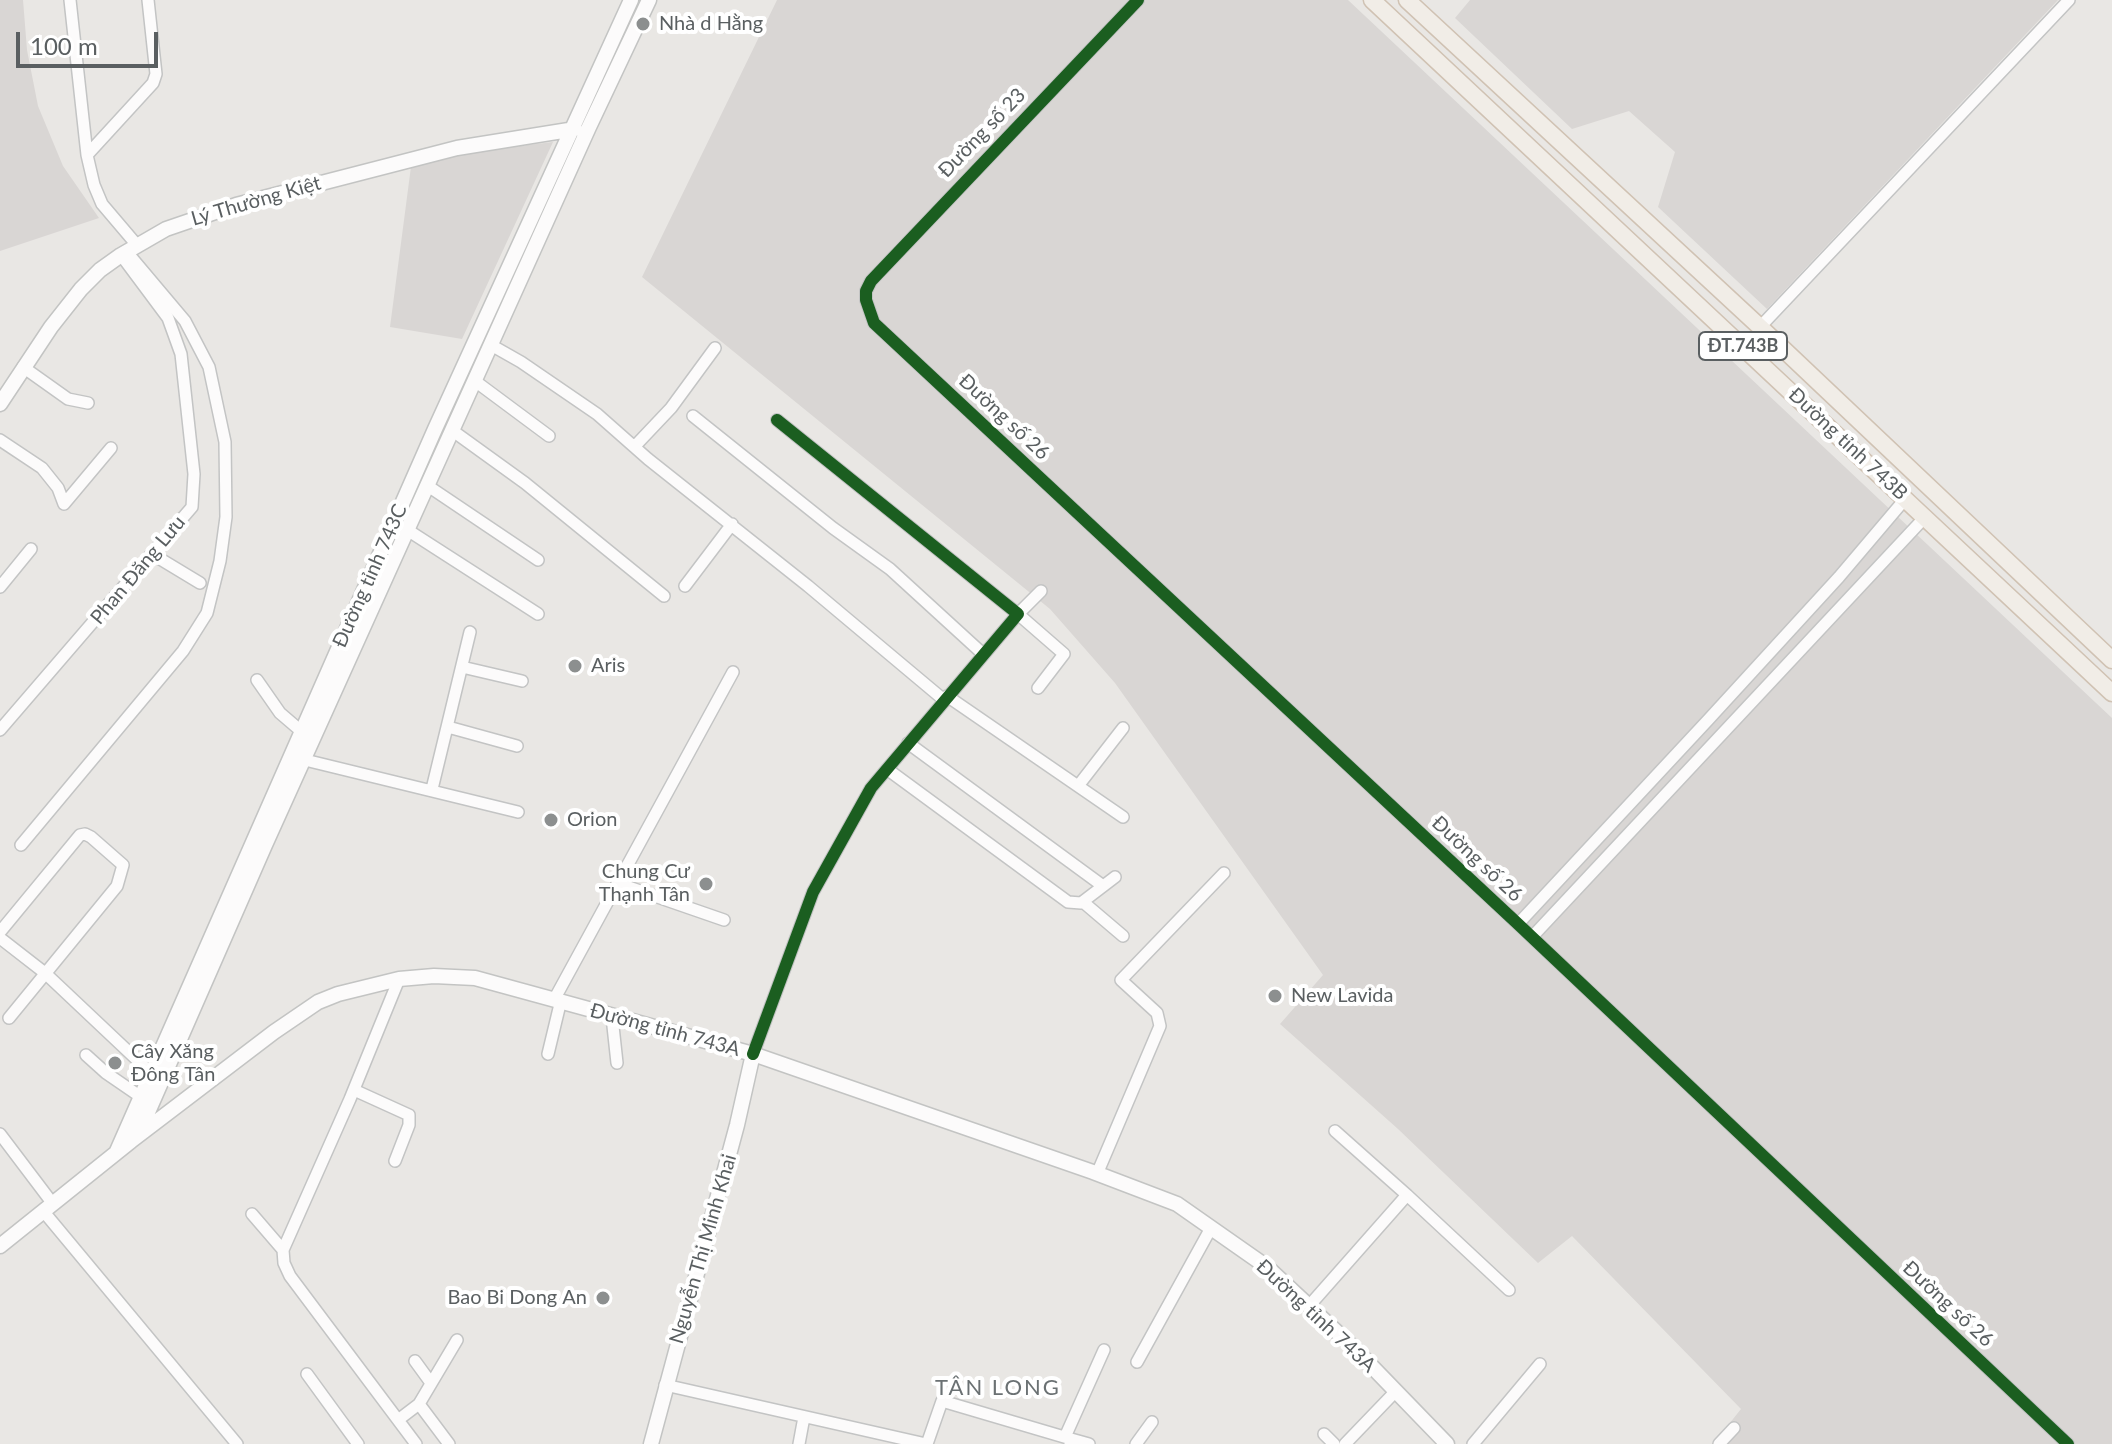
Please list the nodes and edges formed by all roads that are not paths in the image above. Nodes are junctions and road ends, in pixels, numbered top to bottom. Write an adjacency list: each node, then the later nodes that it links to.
1 (70, 0): 11 (street)
2 (148, 0): 11 (street)
3 (631, 0): 10 (main road, Đường tỉnh 743C)
4 (649, 0): 9 (main road, Đường tỉnh 743C)
5 (1138, 0): 15 (street, Đường số 23)
6 (1372, 0): 13 (main road, Đường tỉnh 743B / ĐT.743B)
7 (1407, 0): 12 (main road, Đường tỉnh 743B / ĐT.743B)
8 (2069, 0): 16 (street)
9 (589, 127): 10 (main road, Lý Thường Kiệt); 17 (main road, Đường tỉnh 743C)
10 (571, 130): 14 (main road, Lý Thường Kiệt); 59 (main road, Đường tỉnh 743C)
11 (87, 155): 14 (street)
12 (1610, 190): 13 (main road); 16 (main road, Đường tỉnh 743B / ĐT.743B)
13 (1594, 207): 31 (main road, Đường tỉnh 743B / ĐT.743B)
14 (128, 250): 19 (main road, Lý Thường Kiệt); 36 (street, Phan Đăng Lưu); 69 (street)
15 (866, 300): 76 (street, Đường số 26)
16 (1760, 327): 47 (main road, Đường tỉnh 743B / ĐT.743B)
17 (491, 345): 20 (main road, Đường tỉnh 743C); 28 (street)
18 (715, 348): 28 (street)
19 (23, 367): 21 (street); 22 (main road, Lý Thường Kiệt)
20 (475, 381): 25 (main road, Đường tỉnh 743C); 26 (street)
21 (88, 403)
22 (0, 404)
23 (693, 416): 46 (street)
24 (777, 420): 44 (street)
25 (453, 431): 30 (main road, Đường tỉnh 743C); 42 (street)
26 (549, 436)
27 (0, 440): 29 (street)
28 (635, 446): 33 (street)
29 (111, 448)
30 (428, 486): 34 (main road, Đường tỉnh 743C); 37 (street)
31 (1906, 498): 32 (main road, Đường tỉnh 743B / ĐT.743B); 55 (street)
32 (1926, 516): 53 (main road, Đường tỉnh 743B / ĐT.743B); 60 (street)
33 (732, 524): 39 (street); 54 (street)
34 (409, 531): 43 (street); 63 (main road, Đường tỉnh 743C)
35 (31, 549): 40 (street)
36 (152, 554): 38 (street); 58 (street, Phan Đăng Lưu)
37 (538, 560)
38 (200, 583)
39 (685, 586)
40 (0, 587)
41 (1041, 591): 44 (street)
42 (664, 596)
43 (538, 614)
44 (1018, 614): 46 (street); 52 (street)
45 (470, 632): 48 (street)
46 (983, 654): 54 (street)
47 (2112, 660)
48 (462, 667): 51 (street); 56 (street)
49 (733, 672): 72 (street)
50 (257, 680): 59 (street)
51 (522, 681)
52 (1038, 688)
53 (2112, 693)
54 (945, 698): 61 (street); 65 (street)
55 (1708, 720): 60 (street); 76 (street)
56 (448, 727): 62 (street); 66 (street)
57 (1123, 728): 65 (street)
58 (0, 730)
59 (301, 731): 90 (main road, Đường tỉnh 743C)
60 (1724, 732): 79 (street)
61 (908, 743): 64 (street); 73 (street)
62 (517, 746)
63 (305, 760): 66 (street); 92 (main road, Đường tỉnh 743C)
64 (887, 769): 74 (street); 87 (street)
65 (1078, 786): 68 (street)
66 (432, 789): 67 (street)
67 (518, 812)
68 (1123, 817)
69 (21, 845)
70 (1224, 873): 99 (street)
71 (1115, 877): 73 (street)
72 (617, 883): 75 (street); 83 (street)
73 (1103, 886): 74 (street)
74 (1083, 902): 78 (street)
75 (724, 920)
76 (1518, 924): 79 (street, Đường số 26)
77 (0, 932): 81 (street)
78 (1123, 936)
79 (1532, 937): 138 (street, Đường số 26)
80 (0, 938): 81 (street)
81 (45, 973): 85 (street); 90 (street)
82 (399, 979): 83 (main road, Đường tỉnh 743A); 91 (street); 93 (main road, Đường tỉnh 743A)
83 (558, 999): 84 (main road, Đường tỉnh 743A); 86 (street)
84 (612, 1017): 87 (main road, Đường tỉnh 743A); 89 (street)
85 (9, 1018)
86 (548, 1054)
87 (753, 1054): 99 (main road, Đường tỉnh 743A); 115 (main road, Nguyễn Thị Minh Khai)
88 (86, 1055): 92 (street)
89 (617, 1063)
90 (151, 1073): 92 (main road, Đường tỉnh 743C)
91 (354, 1090): 98 (street); 105 (street)
92 (143, 1102): 93 (main road); 96 (main road, Đường tỉnh 743C); 97 (main road, Đường tỉnh 743C)
93 (171, 1112): 96 (main road, Đường tỉnh 743A)
94 (1335, 1131): 100 (street)
95 (0, 1134): 101 (street)
96 (138, 1136): 97 (main road, Đường tỉnh 743A)
97 (115, 1155): 101 (main road, Đường tỉnh 743A)
98 (395, 1161)
99 (1097, 1174): 103 (main road, Đường tỉnh 743A)
100 (1407, 1195): 106 (street); 107 (street)
101 (49, 1208): 104 (main road, Đường tỉnh 743A); 124 (street)
102 (252, 1214): 105 (street)
103 (1211, 1228): 107 (main road, Đường tỉnh 743A); 111 (street)
104 (0, 1246)
105 (283, 1250): 119 (street)
106 (1509, 1290)
107 (1309, 1306): 116 (main road, Đường tỉnh 743A)
108 (457, 1340): 114 (street)
109 (1104, 1350): 123 (street)
110 (415, 1361): 114 (street)
111 (1137, 1362)
112 (1540, 1364): 136 (street)
113 (307, 1374): 125 (street)
114 (431, 1383): 117 (street)
115 (665, 1385): 118 (street); 128 (main road, Nguyễn Thị Minh Khai)
116 (1395, 1392): 134 (street); 135 (main road, Đường tỉnh 743A)
117 (419, 1404): 119 (street); 127 (street)
118 (804, 1417): 129 (street); 130 (street)
119 (398, 1420): 126 (street)
120 (1152, 1422): 132 (street)
121 (1734, 1428): 137 (street)
122 (1324, 1434): 133 (street)
123 (1069, 1440): 130 (street); 131 (street)
124 (237, 1444)
125 (358, 1444)
126 (416, 1444)
127 (449, 1444)
128 (651, 1444)
129 (799, 1444)
130 (927, 1444)
131 (1089, 1444)
132 (1136, 1444)
133 (1334, 1444)
134 (1345, 1444)
135 (1447, 1444)
136 (1473, 1444)
137 (1719, 1444)
138 (2068, 1444)

